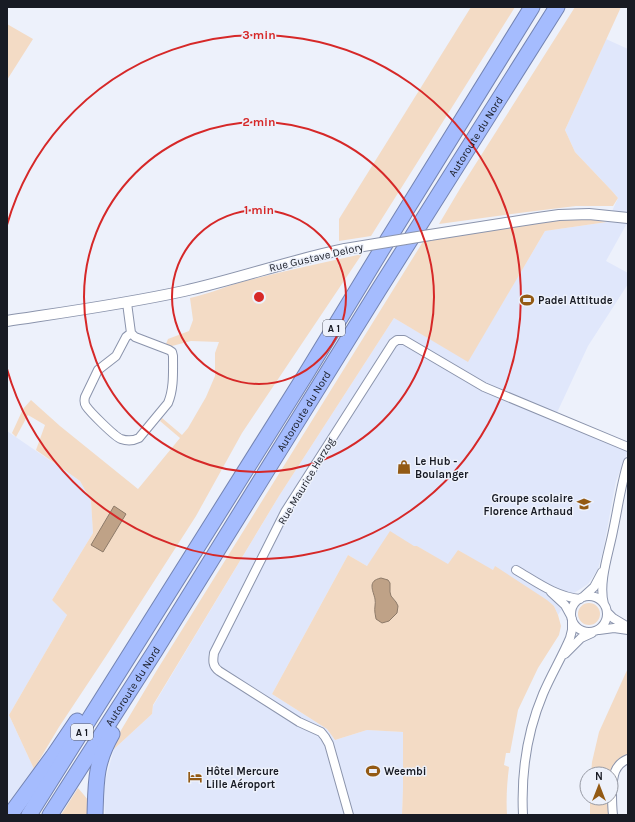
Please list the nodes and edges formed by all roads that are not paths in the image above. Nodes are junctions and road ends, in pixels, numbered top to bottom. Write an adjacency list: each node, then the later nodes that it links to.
1 (532, 7): 18 (highway, Autoroute du Nord / A 1)
2 (557, 7): 19 (highway, Autoroute du Nord / A 1)
3 (628, 218): 4 (street, Rue Gustave Delory, bridge)
4 (127, 303): 5 (street, Rue Gustave Delory); 6 (street)
5 (7, 321)
6 (131, 333): 6 (street)
7 (628, 446): 26 (street, Rue Maurice Herzog)
8 (628, 462): 9 (street)
9 (606, 564): 12 (street); 13 (street)
10 (516, 570): 11 (street)
11 (548, 589): 12 (street); 14 (street)
12 (582, 598): 13 (street); 14 (street)
13 (606, 608): 15 (street); 17 (street)
14 (571, 617): 17 (street); 20 (street)
15 (628, 627)
16 (628, 630): 17 (street)
17 (595, 631): 20 (street)
18 (134, 648): 22 (highway); 23 (highway, Autoroute du Nord / A 1)
19 (155, 651): 24 (highway, Autoroute du Nord / A 1); 25 (highway)
20 (558, 664): 27 (street)
21 (628, 759): 28 (street)
22 (10, 815)
23 (29, 815)
24 (50, 815)
25 (95, 815)
26 (349, 815)
27 (523, 815)
28 (613, 815)

